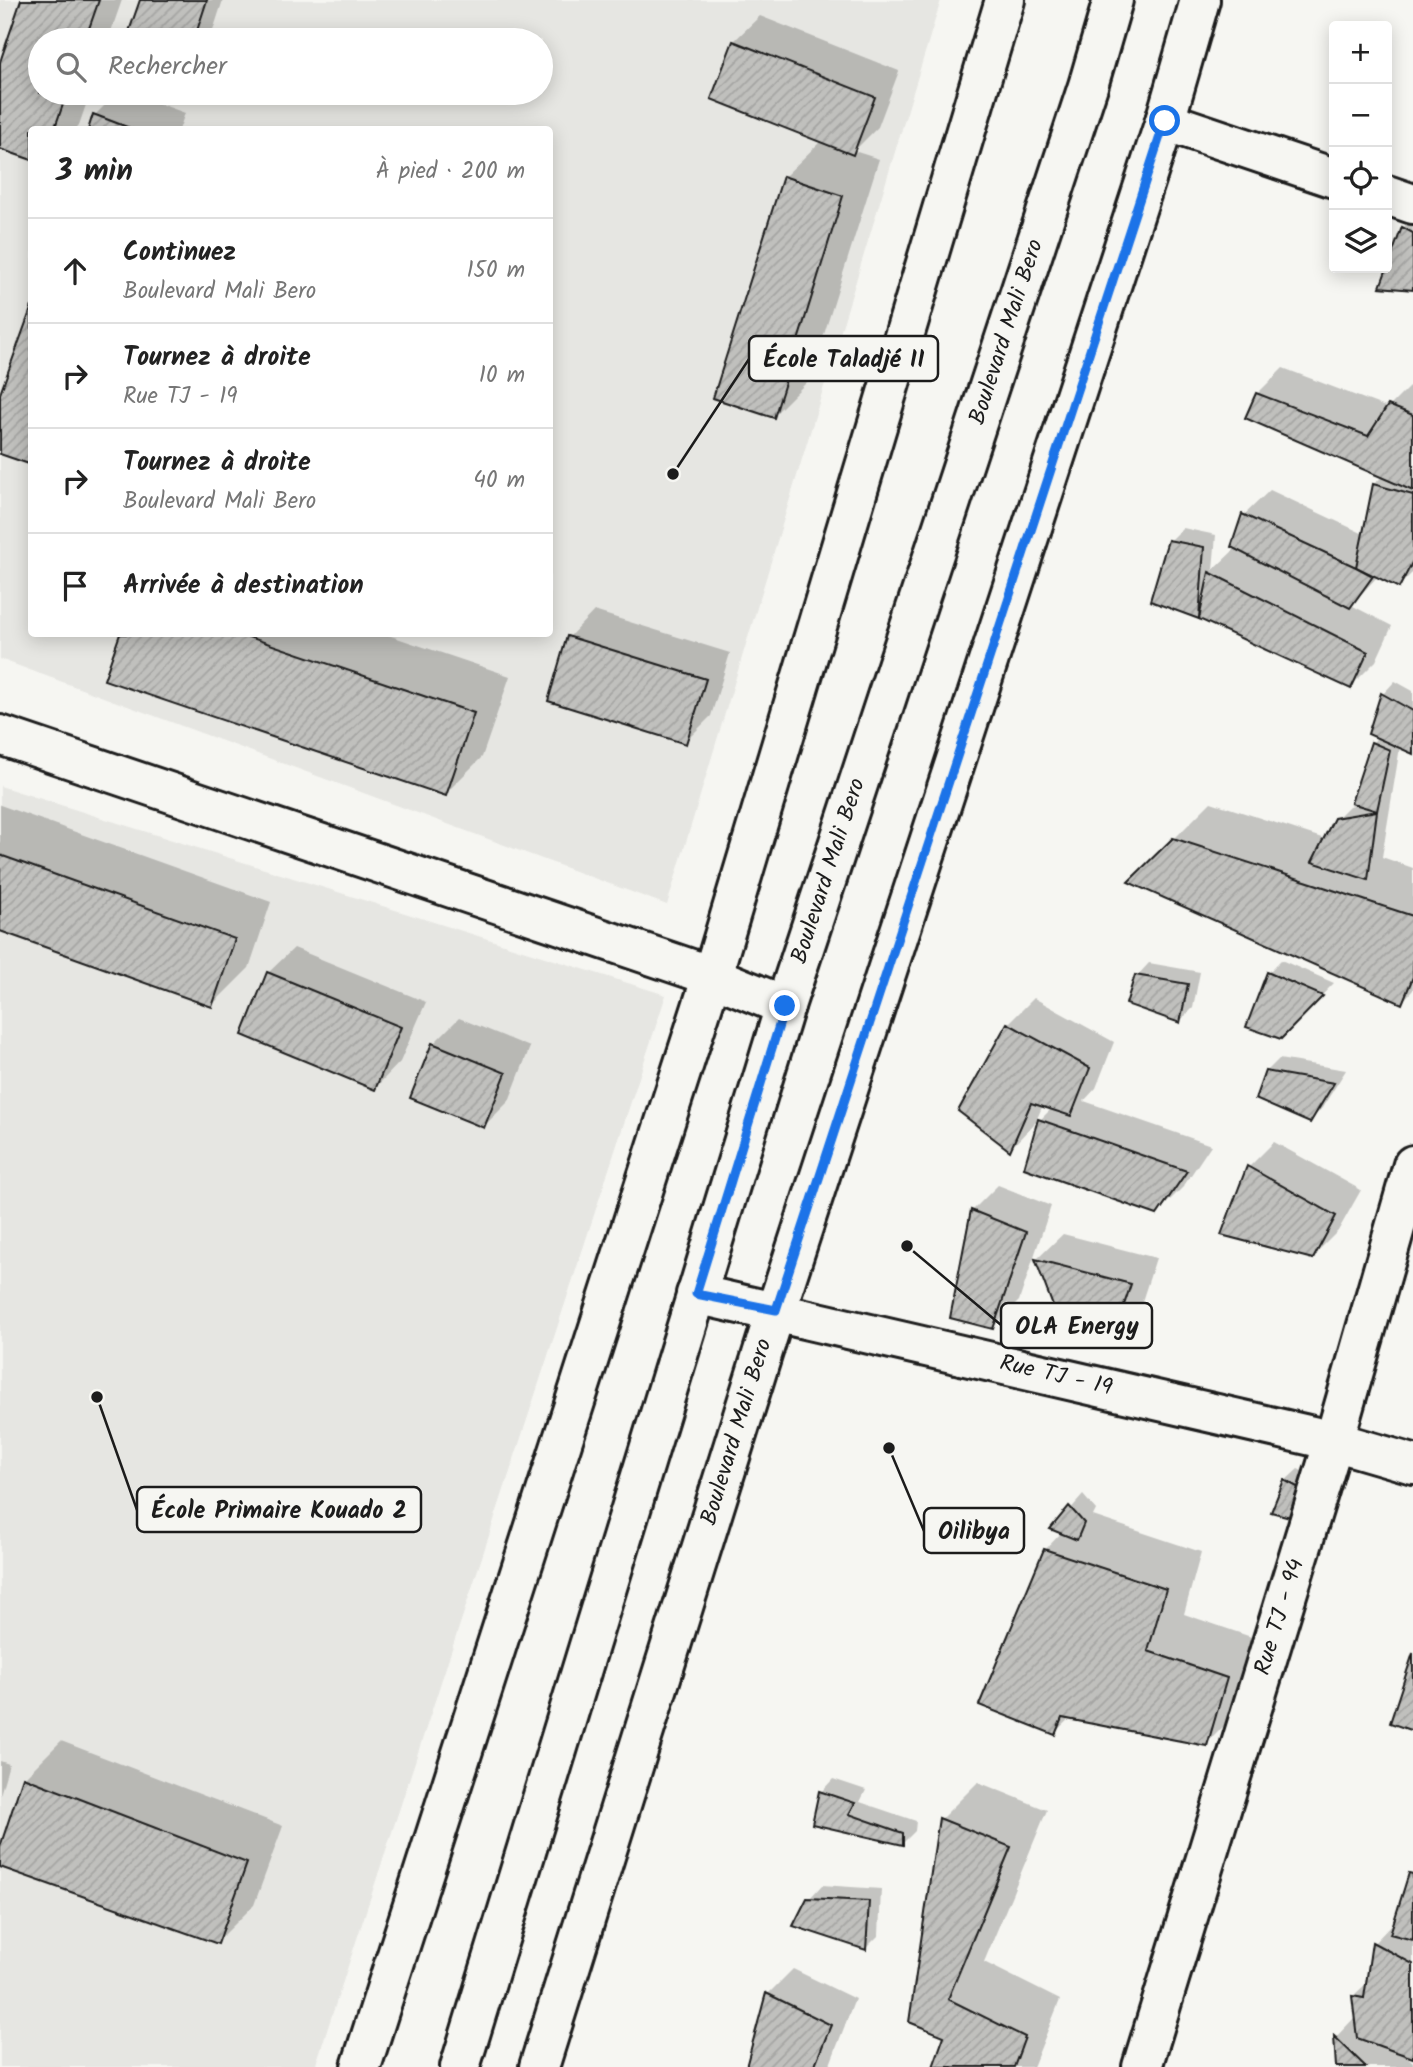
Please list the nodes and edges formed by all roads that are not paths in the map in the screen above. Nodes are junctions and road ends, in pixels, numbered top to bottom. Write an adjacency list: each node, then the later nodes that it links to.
1 (1005, 0): 9 (street)
2 (1113, 0): 10 (street, Boulevard Mali Bero)
3 (1200, 0): 4 (street, Boulevard Mali Bero)
4 (1165, 121): 5 (street); 13 (street, Boulevard Mali Bero)
5 (1329, 176)
6 (1392, 197): 7 (street)
7 (1413, 204)
8 (0, 735): 9 (street)
9 (712, 976): 10 (street); 16 (street)
10 (785, 1006): 12 (street, Boulevard Mali Bero)
11 (1413, 1165): 14 (street, Rue TJ - 94)
12 (696, 1294): 13 (street, Rue TJ - 19); 17 (street, Boulevard Mali Bero)
13 (776, 1310): 14 (street, Rue TJ - 19); 18 (street, Boulevard Mali Bero)
14 (1334, 1440): 15 (street, Rue TJ - 19); 19 (street, Rue TJ - 94)
15 (1413, 1464)
16 (361, 2067)
17 (460, 2067)
18 (539, 2067)
19 (1142, 2067)

